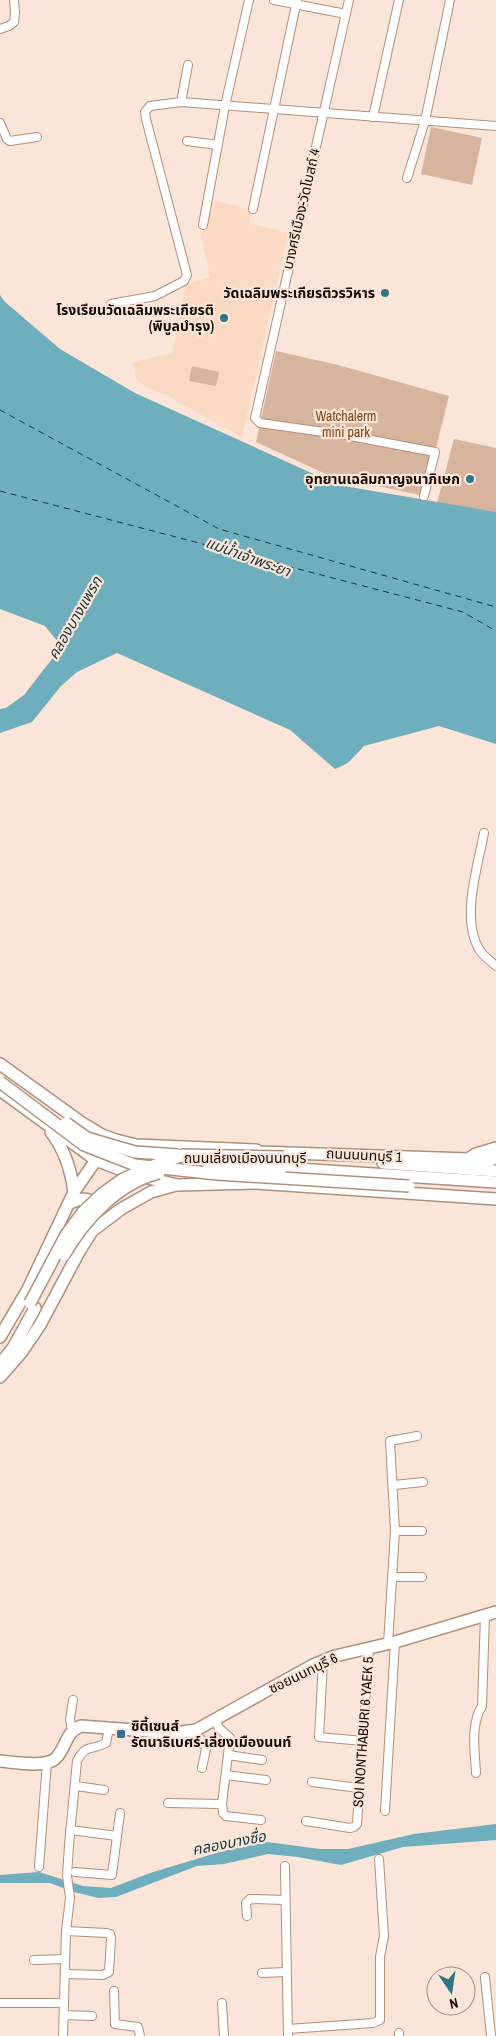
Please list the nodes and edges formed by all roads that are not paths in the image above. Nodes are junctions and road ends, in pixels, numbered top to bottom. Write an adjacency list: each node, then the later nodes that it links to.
1 (14, 0): 9 (street)
2 (249, 0): 12 (street)
3 (274, 0): 7 (street)
4 (349, 0): 8 (street, บางศรีเมือง-วัดโบสถ์ 4)
5 (399, 0): 15 (street)
6 (450, 0): 16 (street)
7 (296, 3): 8 (street); 13 (street)
8 (346, 14): 14 (street, บางศรีเมือง-วัดโบสถ์ 4)
9 (0, 29)
10 (188, 65): 11 (street)
11 (181, 102): 12 (street); 25 (street)
12 (225, 106): 13 (street); 21 (street)
13 (274, 109): 14 (street); 23 (street)
14 (323, 112): 15 (street); 26 (street, บางศรีเมือง-วัดโบสถ์ 4)
15 (373, 117): 16 (street)
16 (425, 121): 18 (street); 22 (street)
17 (0, 123): 19 (street)
18 (496, 126)
19 (37, 137)
20 (187, 141): 21 (street)
21 (218, 145): 24 (street)
22 (407, 178)
23 (253, 209)
24 (203, 225)
25 (111, 304)
26 (424, 496)
27 (484, 833): 28 (street)
28 (496, 966)
29 (0, 1064): 33 (main road, ถนนนนทบุรี 1)
30 (0, 1074): 38 (main road, bridge)
31 (0, 1082): 48 (main road, bridge)
32 (0, 1090): 34 (main road)
33 (60, 1108): 35 (main road, ถนนนนทบุรี 1); 41 (main road, ถนนนนทบุรี 1)
34 (45, 1124): 41 (main road); 49 (main road)
35 (136, 1145): 37 (main road, ถนนนนทบุรี 1); 41 (main road)
36 (496, 1148): 40 (main road)
37 (256, 1150): 40 (main road, ถนนนนทบุรี 1); 46 (main road)
38 (183, 1155): 44 (main road, ถนนเลี่ยงเมืองนนทบุรี, bridge); 53 (main road, ถนนเลี่ยงเมืองนนทบุรี, bridge)
39 (496, 1158): 42 (main road, ถนนนนทบุรี 1)
40 (468, 1159): 42 (main road, ถนนนนทบุรี 1)
41 (104, 1160): 47 (main road); 49 (main road); 51 (main road, ถนนนนทบุรี 1)
42 (484, 1162): 43 (main road)
43 (496, 1164)
44 (496, 1171)
45 (496, 1182): 53 (main road, ถนนเลี่ยงเมืองนนทบุรี, bridge)
46 (255, 1183): 47 (main road); 50 (main road)
47 (177, 1185): 51 (main road, ถนนเลี่ยงเมืองนนทบุรี)
48 (496, 1192)
49 (72, 1198): 52 (main road); 54 (main road)
50 (496, 1199)
51 (104, 1222): 52 (main road, ถนนเลี่ยงเมืองนนทบุรี)
52 (92, 1231): 57 (main road, ถนนเลี่ยงเมืองนนทบุรี)
53 (33, 1305): 55 (main road, ถนนเลี่ยงเมืองนนทบุรี); 56 (main road, ถนนเลี่ยงเมืองนนทบุรี)
54 (0, 1337)
55 (0, 1353)
56 (0, 1364)
57 (0, 1377)
58 (417, 1436): 60 (street)
59 (422, 1482): 60 (street)
60 (394, 1485): 61 (street)
61 (396, 1531): 62 (street); 63 (street)
62 (422, 1531)
63 (393, 1577): 64 (street); 66 (street)
64 (422, 1577)
65 (491, 1614): 66 (main road, ซอยนนทบุรี 6); 80 (street)
66 (392, 1643): 67 (main road, ซอยนนทบุรี 6); 89 (street)
67 (368, 1648): 68 (main road, ซอยนนทบุรี 6); 74 (street, SOI NONTHABURI 6 YAEK 5)
68 (323, 1661): 70 (main road, ซอยนนทบุรี 6); 74 (street)
69 (73, 1700): 72 (street)
70 (216, 1720): 73 (main road, ซอยนนทบุรี 6); 75 (street)
71 (109, 1728): 72 (main road, ซอยนนทบุรี 6); 73 (main road, ซอยนนทบุรี 6); 84 (street)
72 (72, 1731): 78 (main road)
73 (189, 1732): 79 (street)
74 (363, 1741): 85 (street, SOI NONTHABURI 6 YAEK 5)
75 (228, 1755): 76 (street); 81 (street)
76 (262, 1760)
77 (0, 1761): 78 (main road)
78 (47, 1762): 97 (street)
79 (202, 1768)
80 (476, 1773)
81 (226, 1775): 82 (street); 88 (street)
82 (266, 1780)
83 (312, 1782): 85 (street)
84 (76, 1786): 86 (street); 93 (street)
85 (359, 1788): 92 (street, SOI NONTHABURI 6 YAEK 5)
86 (104, 1790)
87 (168, 1803): 88 (street)
88 (222, 1804): 91 (street)
89 (385, 1811)
90 (120, 1812): 94 (street)
91 (261, 1820)
92 (306, 1821)
93 (70, 1830): 94 (street); 98 (street)
94 (117, 1836): 98 (street)
95 (379, 1859): 114 (street)
96 (285, 1866): 99 (street)
97 (39, 1867)
98 (71, 1874): 101 (street)
99 (285, 1900): 100 (street); 104 (street)
100 (247, 1916)
101 (66, 1931): 102 (street); 106 (street)
102 (65, 1959): 103 (street); 106 (street)
103 (34, 1960)
104 (286, 1972): 105 (street); 116 (street)
105 (262, 1973)
106 (65, 1974): 110 (street)
107 (486, 1977): 121 (street)
108 (114, 1991): 118 (street)
109 (0, 2003): 110 (street)
110 (64, 2003): 112 (street)
111 (222, 2003): 119 (street)
112 (64, 2015): 113 (street); 117 (street)
113 (92, 2016)
114 (331, 2026): 115 (street); 120 (street)
115 (311, 2032): 116 (street)
116 (288, 2033)
117 (63, 2036)
118 (140, 2036)
119 (224, 2036)
120 (332, 2036)
121 (491, 2036)

